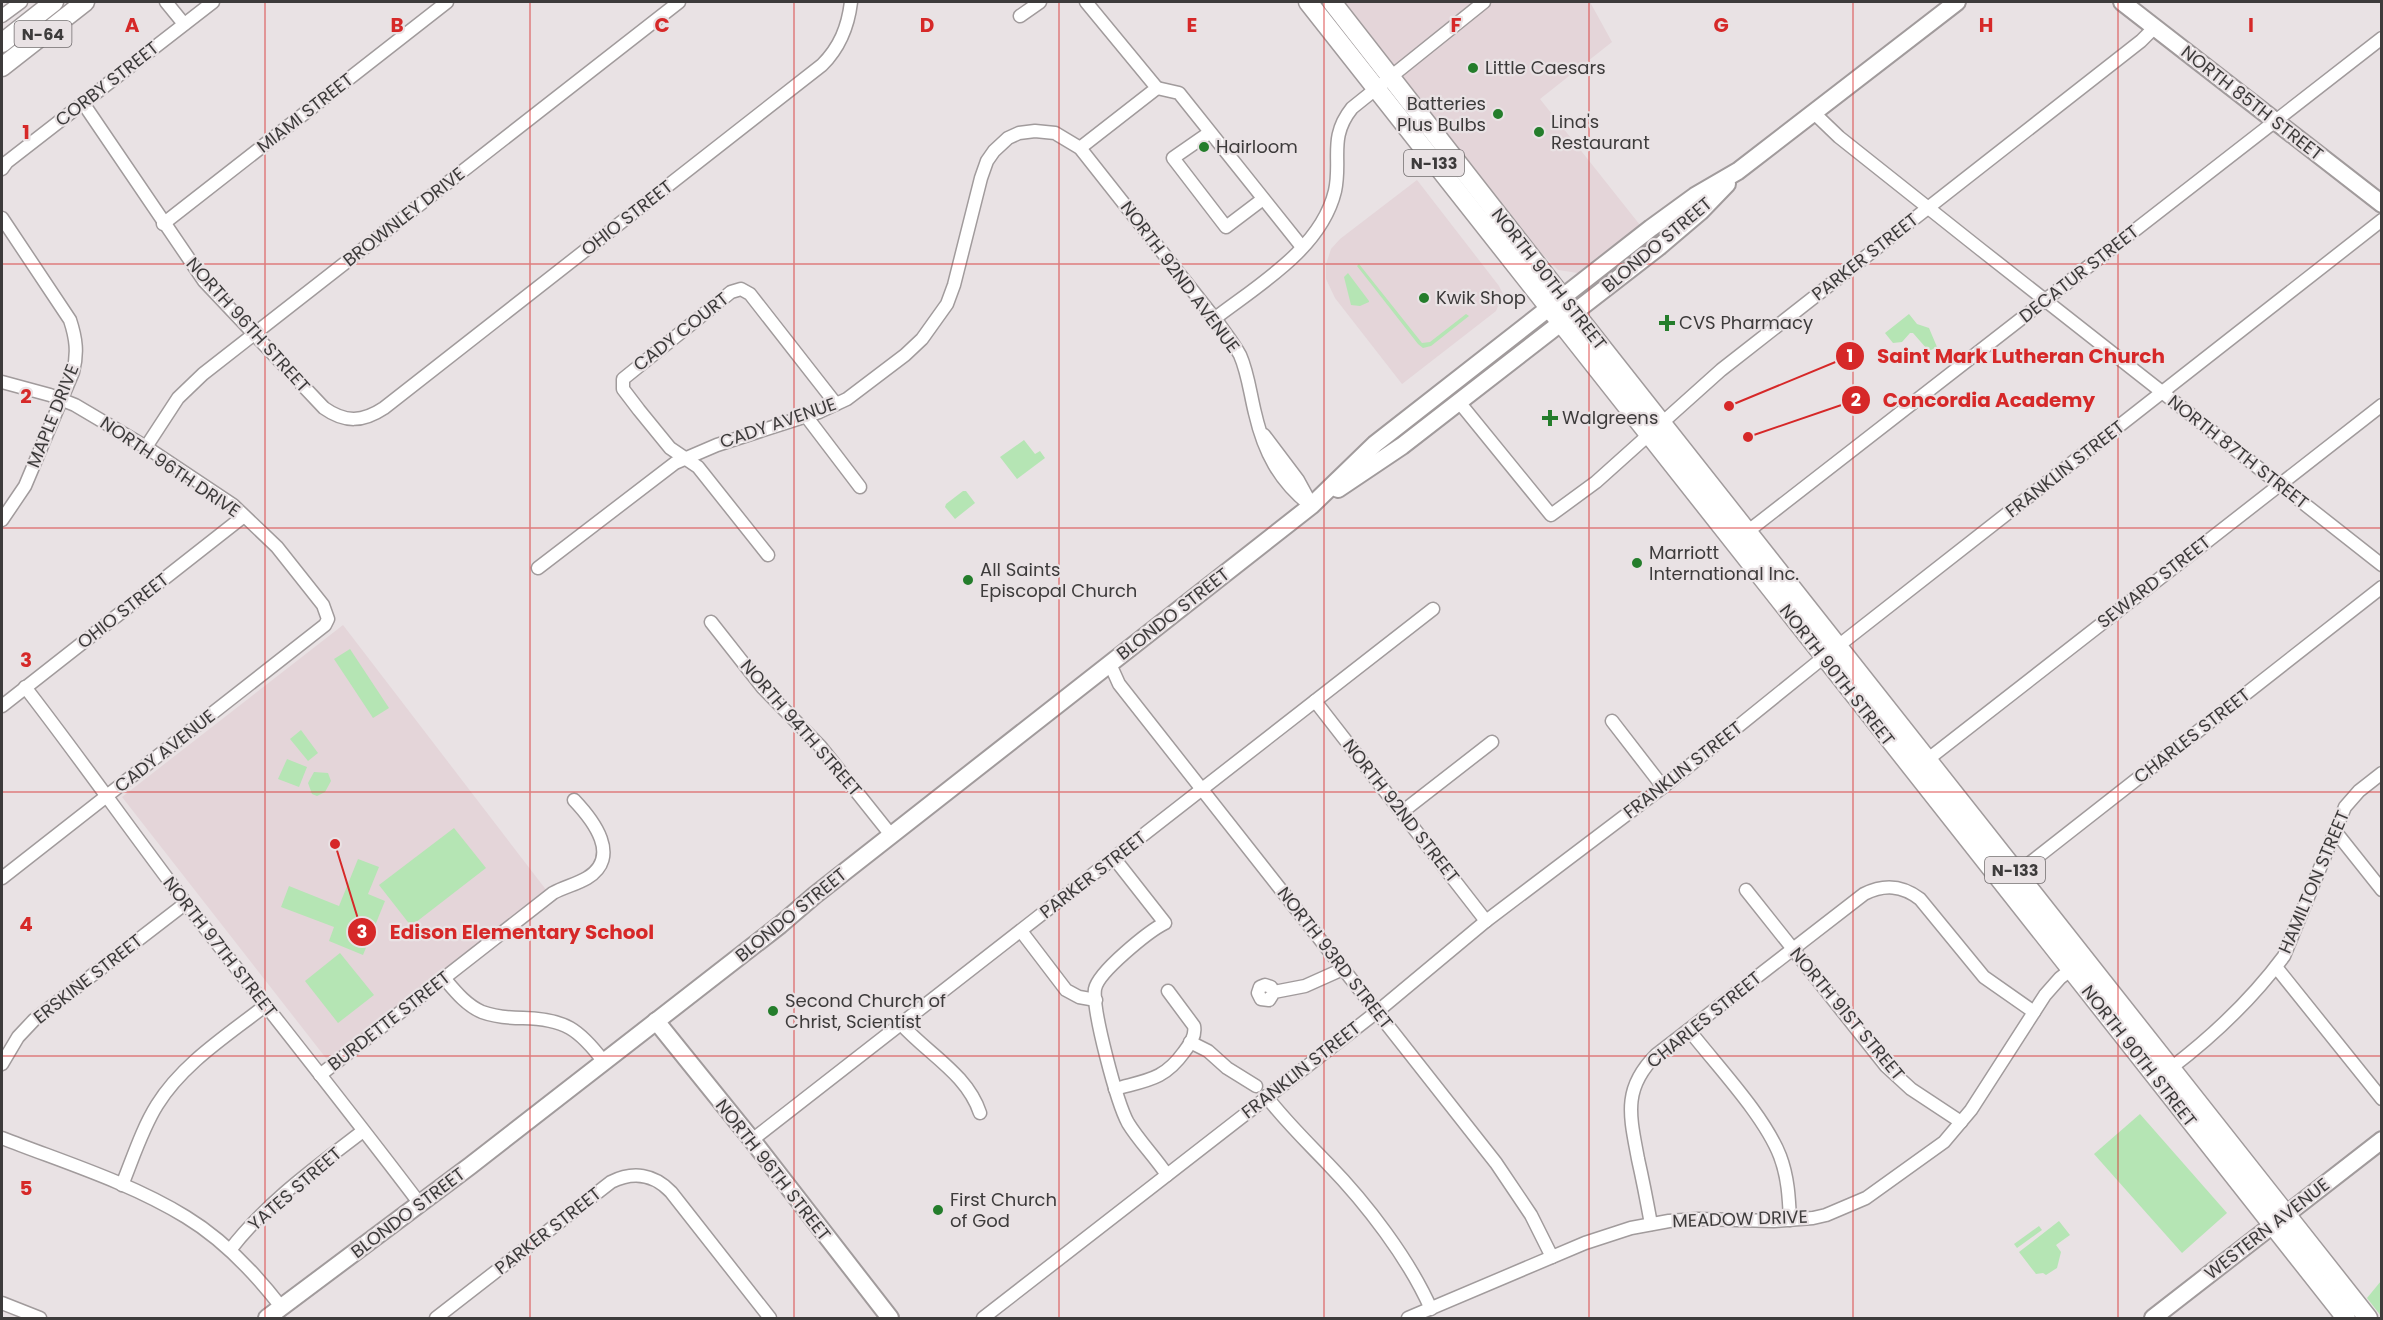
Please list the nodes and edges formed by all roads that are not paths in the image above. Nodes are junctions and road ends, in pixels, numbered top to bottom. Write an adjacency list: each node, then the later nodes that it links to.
1 (21, 2): 16 (street)
2 (54, 2): 21 (main road, N-64)
3 (85, 2): 22 (main road, N-64)
4 (166, 2): 18 (street)
5 (213, 2): 18 (street, CORBY STREET)
6 (447, 2): 37 (street, MIAMI STREET)
7 (679, 2): 42 (street, BROWNLEY DRIVE)
8 (851, 2): 49 (street, OHIO STREET)
9 (1040, 2): 17 (street)
10 (1086, 2): 25 (street)
11 (1308, 2): 24 (main road, NORTH 90TH STREET / N-133)
12 (1332, 2): 23 (main road, NORTH 90TH STREET / N-133)
13 (1484, 2): 23 (street)
14 (1957, 2): 27 (main road, BLONDO STREET)
15 (2122, 2): 19 (main road, NORTH 85TH STREET)
16 (2, 16)
17 (1020, 16)
18 (184, 24): 26 (street, CORBY STREET)
19 (2155, 27): 28 (main road, NORTH 85TH STREET); 34 (street, PARKER STREET)
20 (2382, 38): 28 (street, DECATUR STREET)
21 (2, 43)
22 (2, 67)
23 (1390, 75): 24 (street); 40 (main road, NORTH 90TH STREET / N-133)
24 (1375, 87): 38 (street); 40 (main road, NORTH 90TH STREET / N-133)
25 (1157, 88): 29 (street); 30 (street)
26 (83, 103): 31 (street, CORBY STREET); 37 (street, NORTH 96TH STREET)
27 (1814, 112): 34 (street, NORTH 87TH STREET); 40 (main road, BLONDO STREET)
28 (2275, 120): 33 (main road, NORTH 85TH STREET); 39 (street, DECATUR STREET)
29 (1209, 133): 32 (street); 32 (street)
30 (1077, 145): 41 (street, NORTH 92ND AVENUE); 47 (street, CADY AVENUE)
31 (2, 168)
32 (1263, 199): 38 (street)
33 (2382, 204)
34 (1929, 207): 39 (street, NORTH 87TH STREET); 51 (street, PARKER STREET)
35 (2, 218): 45 (street, MAPLE DRIVE)
36 (2382, 220): 44 (street, FRANKLIN STREET)
37 (163, 224): 42 (street, NORTH 96TH STREET)
38 (1302, 247): 41 (street)
39 (2046, 299): 44 (street, NORTH 87TH STREET); 59 (street, DECATUR STREET)
40 (1561, 311): 46 (main road, BLONDO STREET); 51 (main road, NORTH 90TH STREET / N-133); 56 (main road, BLONDO STREET)
41 (1214, 319): 56 (street, NORTH 92ND AVENUE)
42 (254, 334): 49 (street, NORTH 96TH STREET); 52 (street, BROWNLEY DRIVE)
43 (2, 382): 45 (street, NORTH 96TH DRIVE)
44 (2163, 392): 54 (street, NORTH 87TH STREET); 67 (street, FRANKLIN STREET)
45 (61, 399): 52 (street, NORTH 96TH DRIVE); 58 (street, MAPLE DRIVE)
46 (1459, 402): 51 (street, PARKER STREET); 56 (main road, BLONDO STREET)
47 (836, 404): 50 (street, CADY AVENUE); 53 (street, CADY COURT)
48 (2382, 405): 54 (street, SEWARD STREET)
49 (375, 414)
50 (806, 416): 53 (street, CADY AVENUE); 55 (street)
51 (1655, 428): 59 (main road, NORTH 90TH STREET / N-133); 67 (main road, NORTH 90TH STREET / N-133)
52 (146, 447): 57 (street, NORTH 96TH DRIVE)
53 (685, 458): 60 (street); 62 (street, CADY AVENUE)
54 (2279, 485): 61 (street, NORTH 87TH STREET); 74 (street, SEWARD STREET)
55 (860, 487)
56 (1311, 506): 68 (main road, BLONDO STREET)
57 (244, 516): 66 (street, NORTH 96TH DRIVE); 69 (street, OHIO STREET)
58 (2, 519)
59 (1747, 532): 67 (main road, NORTH 90TH STREET / N-133)
60 (768, 555)
61 (2382, 565)
62 (538, 568)
63 (2382, 587): 84 (street, CHARLES STREET)
64 (1433, 609): 70 (street, PARKER STREET)
65 (711, 621): 82 (street, NORTH 94TH STREET)
66 (327, 622): 78 (street, CADY AVENUE)
67 (1831, 652): 74 (main road, NORTH 90TH STREET / N-133); 76 (street, FRANKLIN STREET); 86 (main road, NORTH 90TH STREET / N-133)
68 (1110, 664): 77 (street, NORTH 93RD STREET); 82 (main road, BLONDO STREET)
69 (25, 687): 71 (street, OHIO STREET); 78 (street, NORTH 97TH STREET)
70 (1315, 701): 77 (street, PARKER STREET); 80 (street, NORTH 92ND STREET)
71 (2, 706)
72 (1612, 721): 76 (street)
73 (1492, 742): 80 (street)
74 (1927, 760): 84 (main road, NORTH 90TH STREET / N-133)
75 (2382, 773): 81 (street, HAMILTON STREET)
76 (1663, 787): 90 (street, FRANKLIN STREET)
77 (1203, 789): 83 (street, PARKER STREET); 95 (street, NORTH 93RD STREET)
78 (107, 796): 85 (street, CADY AVENUE); 89 (street, NORTH 97TH STREET)
79 (574, 800): 96 (street, BURDETTE STREET)
80 (1402, 812): 90 (street, NORTH 92ND STREET)
81 (2335, 831): 88 (street); 94 (street, HAMILTON STREET)
82 (891, 835): 103 (main road, BLONDO STREET)
83 (1114, 858): 91 (street, PARKER STREET); 99 (street)
84 (2017, 873): 86 (street, CHARLES STREET); 93 (main road, NORTH 90TH STREET / N-133)
85 (2, 878)
86 (2002, 884): 93 (main road, NORTH 90TH STREET / N-133)
87 (1746, 890): 92 (street, NORTH 91ST STREET)
88 (2382, 890)
89 (186, 903): 100 (street, NORTH 97TH STREET); 108 (street, ERSKINE STREET)
90 (1486, 921): 101 (street, FRANKLIN STREET)
91 (1021, 931): 99 (street); 104 (street, PARKER STREET)
92 (1792, 949): 102 (street, CHARLES STREET); 105 (street, CHARLES STREET); 116 (street, NORTH 91ST STREET)
93 (2078, 964): 102 (street, MEADOW DRIVE); 109 (main road, NORTH 90TH STREET / N-133); 125 (main road, NORTH 90TH STREET / N-133)
94 (2276, 967): 109 (street, HAMILTON STREET); 114 (street)
95 (1343, 969): 98 (street); 101 (street, NORTH 93RD STREET)
96 (444, 978): 107 (street); 110 (street, BURDETTE STREET)
97 (1168, 991): 106 (street)
98 (1274, 992)
99 (1096, 1000): 112 (street)
100 (266, 1005): 110 (street, NORTH 97TH STREET); 122 (street)
101 (1378, 1011): 113 (street, FRANKLIN STREET); 128 (street, NORTH 93RD STREET)
102 (2034, 1012): 116 (street, MEADOW DRIVE)
103 (656, 1022): 107 (main road, BLONDO STREET); 119 (main road, NORTH 96TH STREET)
104 (902, 1024): 115 (street); 119 (street, PARKER STREET)
105 (1689, 1030): 124 (street); 126 (street, CHARLES STREET)
106 (1190, 1042): 111 (street); 112 (street)
107 (604, 1062): 123 (main road, BLONDO STREET)
108 (2, 1064)
109 (2171, 1068): 125 (main road, NORTH 90TH STREET / N-133)
110 (320, 1075): 117 (street, NORTH 97TH STREET)
111 (1256, 1086)
112 (1115, 1089): 121 (street)
113 (1266, 1096): 121 (street, FRANKLIN STREET); 131 (street)
114 (2382, 1099)
115 (980, 1113)
116 (1961, 1122): 124 (street, MEADOW DRIVE)
117 (363, 1131): 123 (street, NORTH 97TH STREET); 127 (street, YATES STREET)
118 (2, 1137): 122 (street)
119 (752, 1140): 136 (main road, NORTH 96TH STREET)
120 (2382, 1140): 125 (main road, WESTERN AVENUE)
121 (1167, 1175): 137 (street, FRANKLIN STREET)
122 (122, 1185): 127 (street)
123 (420, 1204): 130 (main road, BLONDO STREET)
124 (1790, 1220): 126 (street, MEADOW DRIVE)
125 (2279, 1220): 139 (main road, WESTERN AVENUE); 140 (main road, NORTH 90TH STREET / N-133); 141 (main road, NORTH 90TH STREET / N-133)
126 (1651, 1224): 128 (street, MEADOW DRIVE)
127 (230, 1251): 130 (street)
128 (1552, 1257): 131 (street, MEADOW DRIVE)
129 (2, 1303): 133 (street)
130 (282, 1308): 134 (main road, BLONDO STREET)
131 (1431, 1309): 138 (street, MEADOW DRIVE)
132 (441, 1317): 135 (street, PARKER STREET)
133 (40, 1318)
134 (267, 1318)
135 (770, 1318)
136 (890, 1318)
137 (983, 1318)
138 (1408, 1318)
139 (2153, 1318)
140 (2346, 1318)
141 (2368, 1318)

